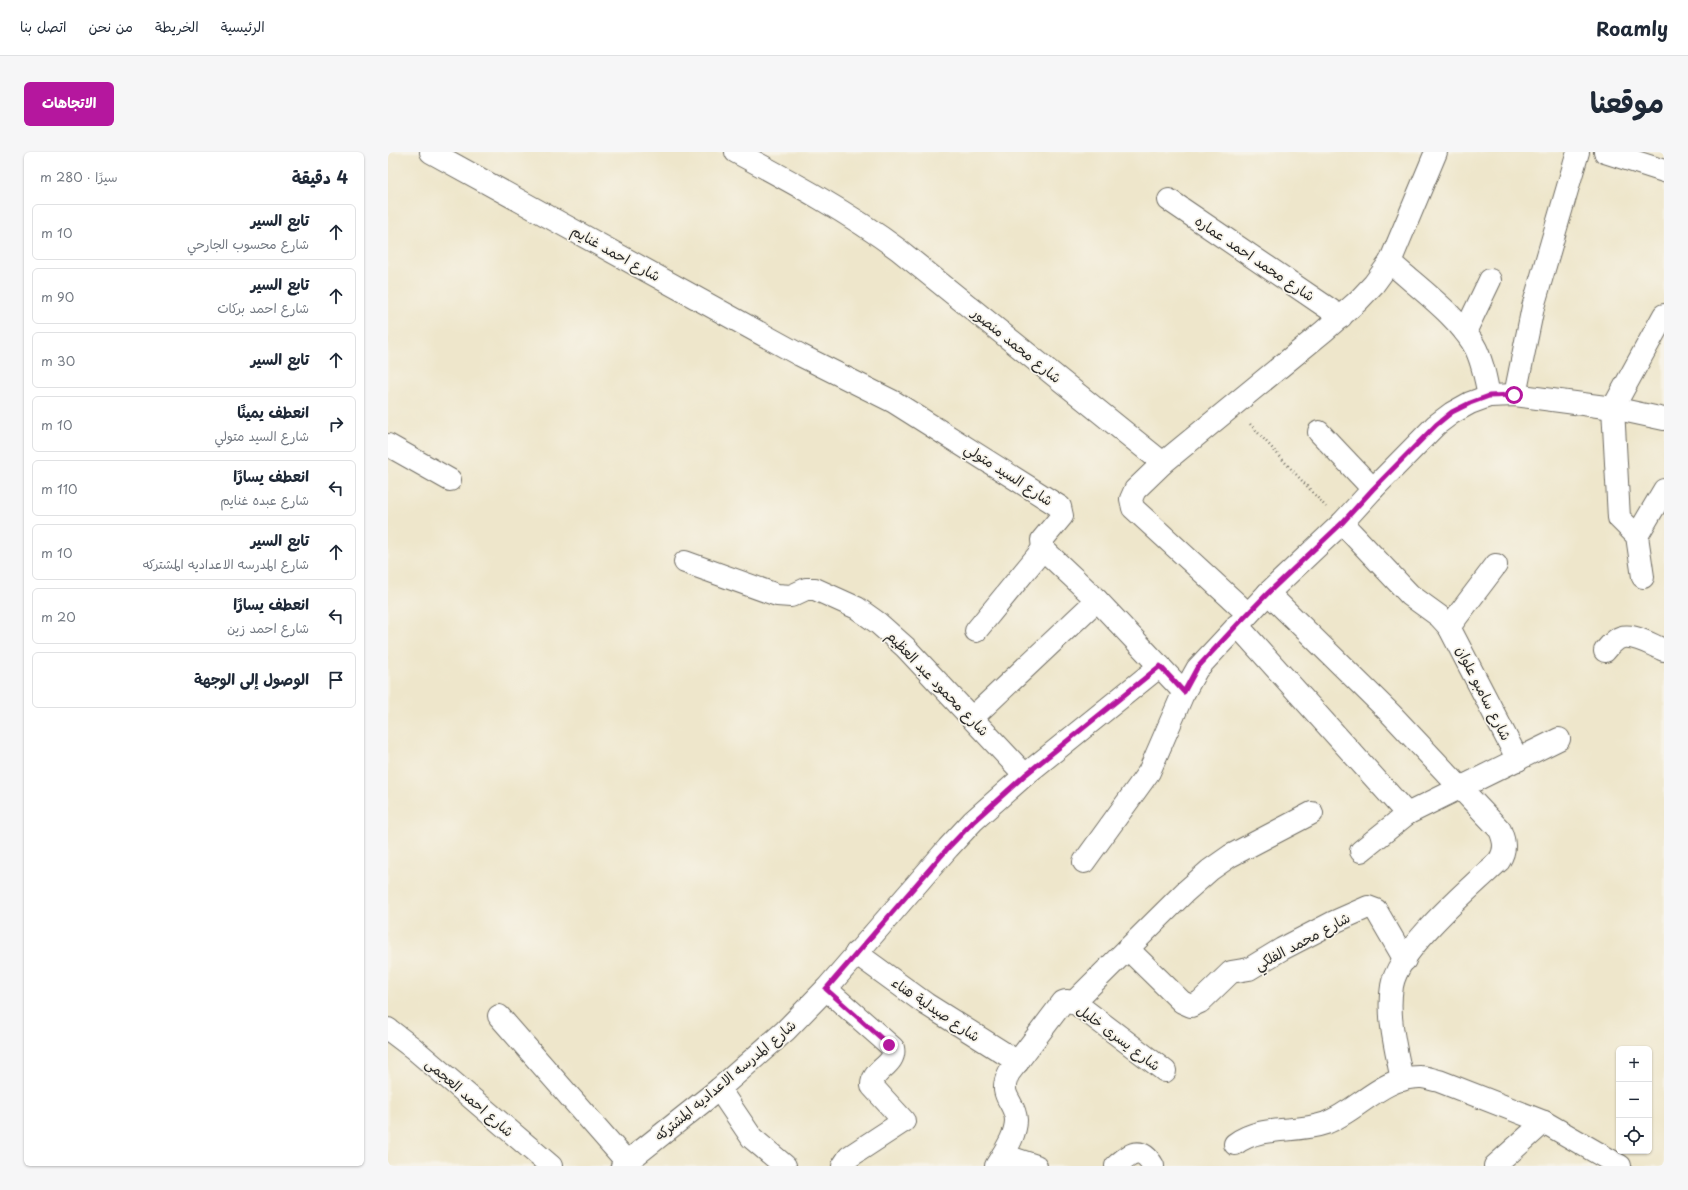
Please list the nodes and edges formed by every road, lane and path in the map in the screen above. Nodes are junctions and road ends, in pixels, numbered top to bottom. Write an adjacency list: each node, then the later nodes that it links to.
1 (431, 152): 13 (street, شارع احمد غنايم)
2 (736, 152): 21 (street, شارع محمد منصور)
3 (1436, 152): 8 (street)
4 (1578, 152): 14 (street)
5 (1605, 152): 6 (street)
6 (1664, 171)
7 (1169, 200): 11 (street, شارع محمد احمد عماره)
8 (1390, 262): 11 (street); 12 (street)
9 (1490, 280): 12 (street)
10 (1664, 315): 17 (street)
11 (1340, 316): 16 (street)
12 (1465, 332): 15 (street)
13 (800, 355): 27 (street, شارع السيد متولي)
14 (1514, 395): 15 (street); 17 (street)
15 (1489, 396): 23 (street)
16 (1233, 406): 21 (street); 25 (path)
17 (1613, 408): 18 (street); 26 (street)
18 (1664, 419)
19 (1319, 432): 23 (street)
20 (388, 445): 22 (street)
21 (1163, 463): 33 (street)
22 (450, 480)
23 (1373, 489): 25 (street)
24 (1664, 490): 26 (street)
25 (1342, 523): 31 (street); 34 (street, شارع سامبو علوان)
26 (1637, 536): 30 (street)
27 (1043, 549): 32 (street); 35 (street)
28 (685, 562): 40 (street, شارع محمود عبد العظيم)
29 (1496, 565): 34 (street)
30 (1642, 577)
31 (1268, 593): 33 (street); 44 (street)
32 (1098, 600): 38 (street); 40 (street)
33 (1242, 620): 39 (street); 46 (street)
34 (1449, 627): 42 (street, شارع سامبو علوان)
35 (976, 631)
36 (1664, 650): 37 (street)
37 (1605, 651)
38 (1160, 666): 39 (street); 43 (street, شارع المدرسه الاعداديه المشتركه)
39 (1184, 692): 48 (street)
40 (972, 718): 43 (street, شارع محمود عبد العظيم)
41 (1560, 739): 42 (street)
42 (1518, 760): 44 (street)
43 (1025, 775): 50 (street, شارع المدرسه الاعداديه المشتركه)
44 (1461, 788): 46 (street); 51 (street)
45 (1312, 813): 49 (street)
46 (1407, 814): 47 (street)
47 (1361, 851)
48 (1084, 862)
49 (1128, 949): 51 (street, شارع محمد الفلكي); 53 (street)
50 (856, 953): 52 (street, شارع المدرسه الاعداديه المشتركه); 56 (street, شارع صيدلية هناء)
51 (1404, 960): 58 (street)
52 (826, 989): 59 (street, شارع المدرسه الاعداديه المشتركه); 67 (street)
53 (1074, 1002): 56 (street); 57 (street, شارع يسرى خليل)
54 (499, 1016): 63 (street)
55 (388, 1029): 65 (street, شارع احمد العجمى)
56 (1018, 1062): 62 (street)
57 (1165, 1071)
58 (1402, 1080): 60 (street); 61 (street)
59 (718, 1089): 63 (street, شارع المدرسه الاعداديه المشتركه); 66 (street)
60 (1544, 1122): 64 (street); 71 (street)
61 (1235, 1144)
62 (1000, 1160): 68 (street)
63 (630, 1163)
64 (1612, 1164)
65 (551, 1166)
66 (785, 1166)
67 (842, 1166)
68 (1036, 1166)
69 (1116, 1166): 70 (street)
70 (1153, 1166)
71 (1495, 1166)

